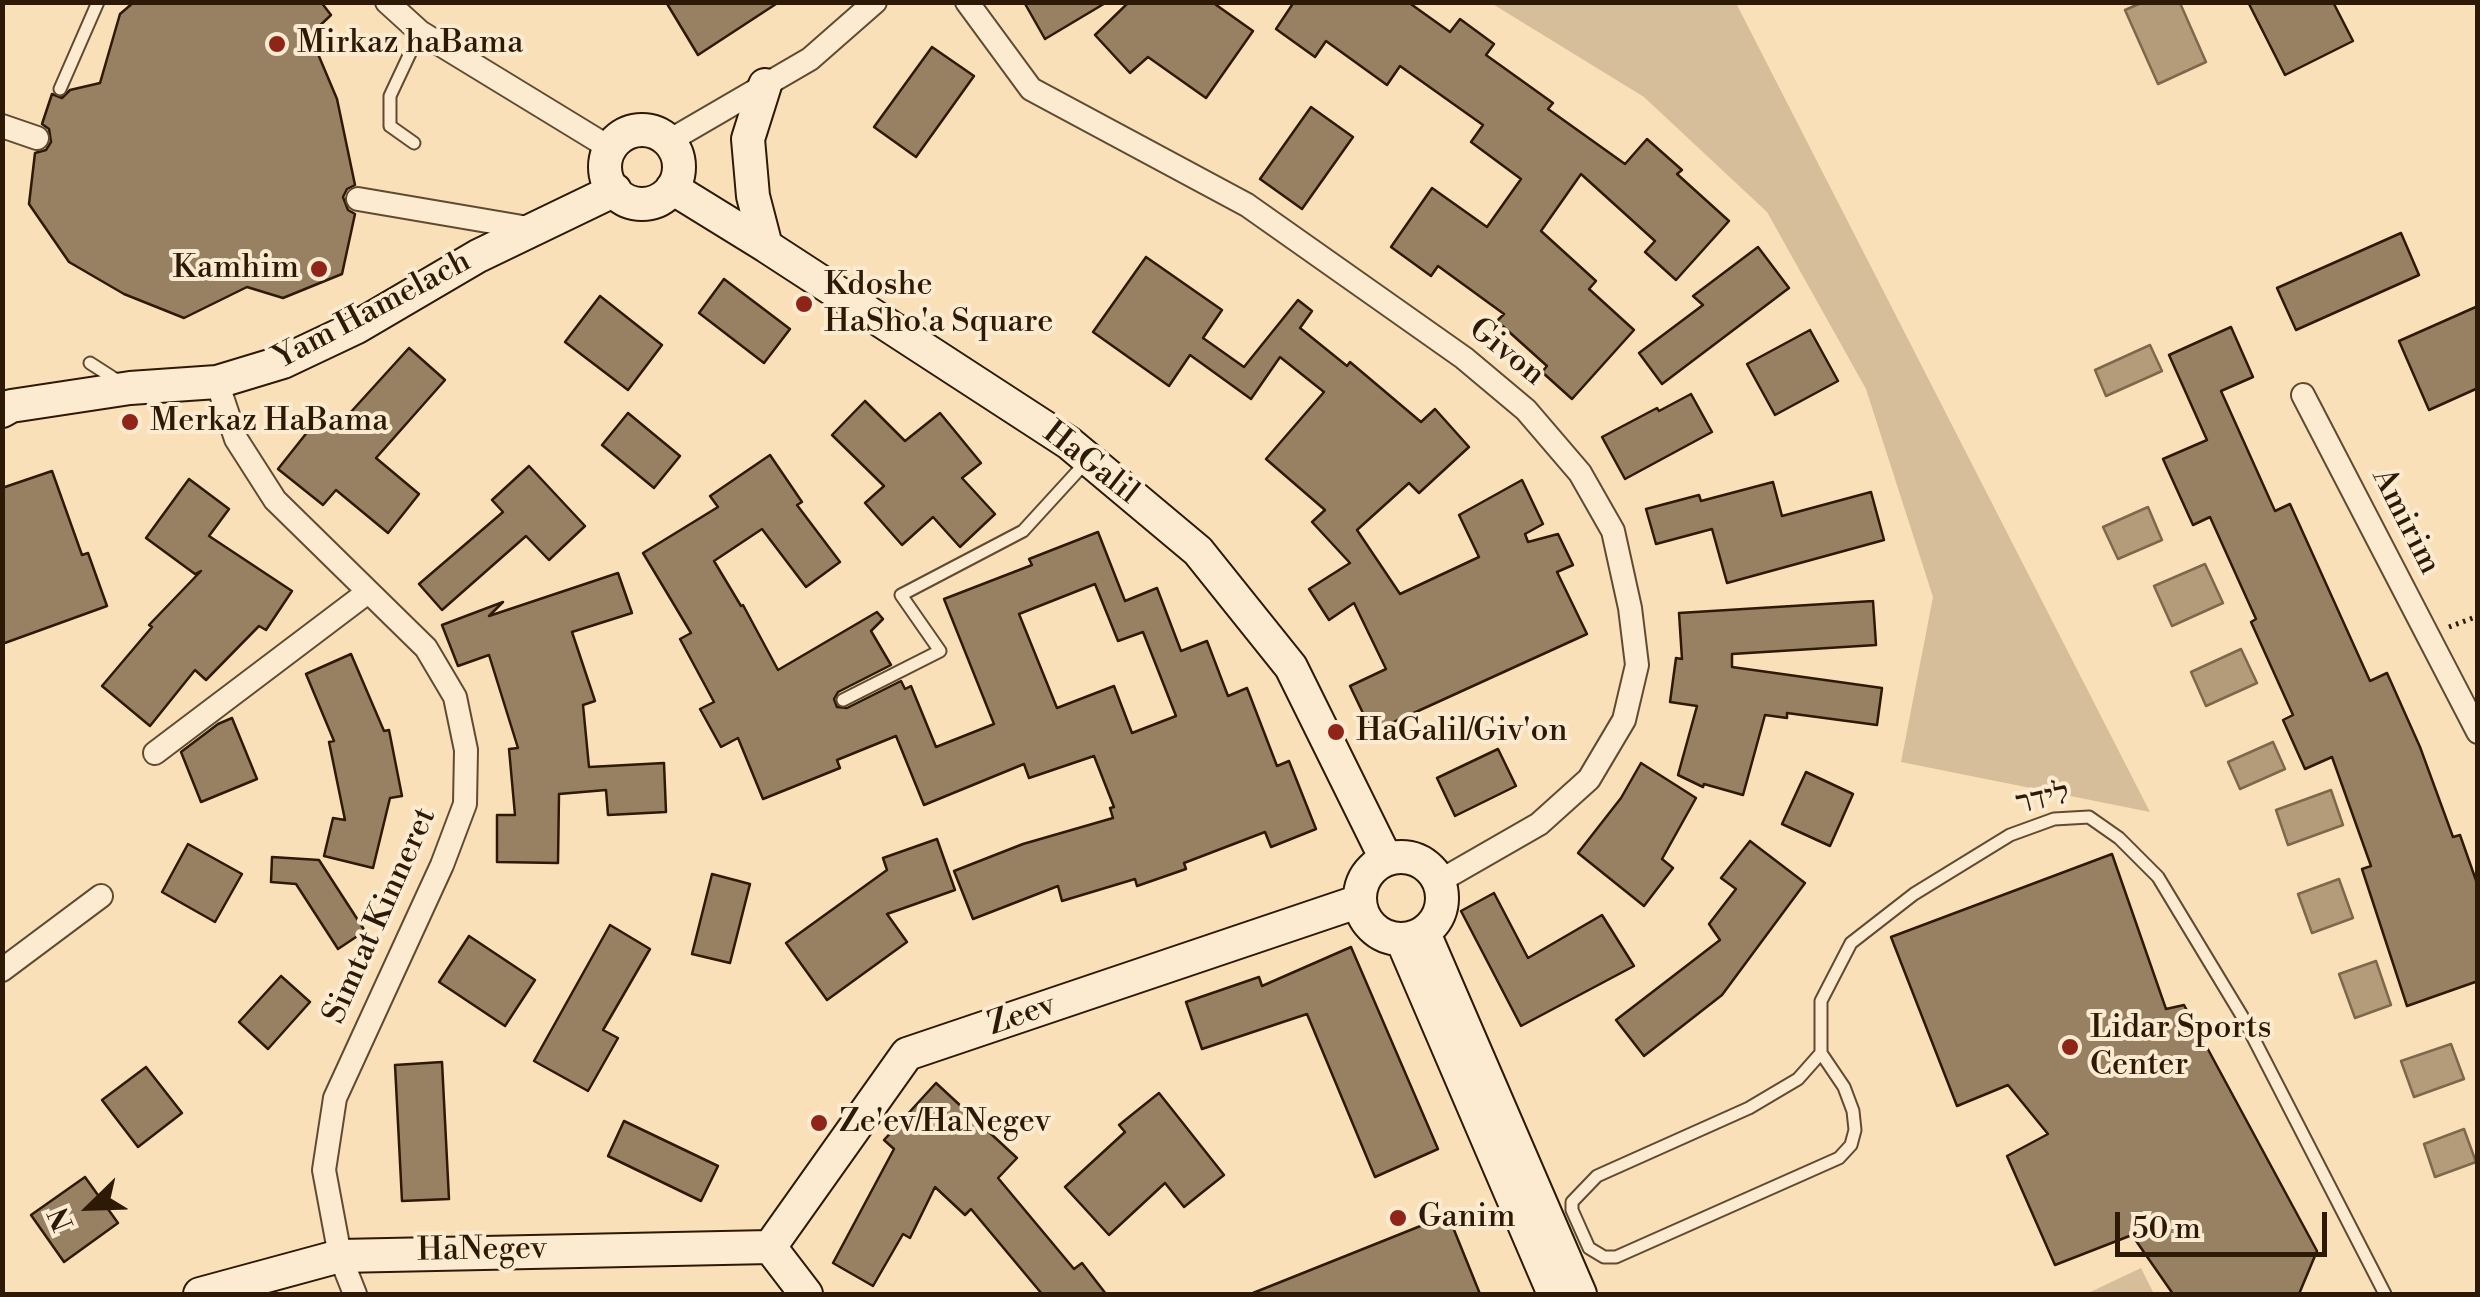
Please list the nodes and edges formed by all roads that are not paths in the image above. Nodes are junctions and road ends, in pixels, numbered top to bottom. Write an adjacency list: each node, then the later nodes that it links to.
1 (98, 2): 7 (lane)
2 (387, 2): 5 (street)
3 (876, 2): 6 (street)
4 (967, 2): 29 (street, Givon)
5 (420, 32): 11 (lane); 12 (street)
6 (765, 86): 10 (street); 17 (street)
7 (60, 90)
8 (2, 126): 9 (street)
9 (37, 138)
10 (670, 141): 12 (street); 13 (street)
11 (414, 142)
12 (610, 148): 14 (street)
13 (672, 188): 14 (street); 17 (street, HaGalil)
14 (614, 190): 16 (street, Yam Hamelach)
15 (358, 199): 16 (street)
16 (534, 229): 19 (street, Yam Hamelach)
17 (766, 246): 23 (street, HaGalil)
18 (90, 363): 20 (lane)
19 (217, 382): 20 (street, Yam Hamelach); 24 (street, Simtat Kinneret)
20 (130, 388): 22 (street, Yam Hamelach)
21 (2303, 395): 26 (street, Amirim)
22 (5, 403)
23 (1089, 460): 25 (lane); 28 (street, HaGalil)
24 (368, 592): 27 (street); 36 (street, Simtat Kinneret)
25 (843, 700)
26 (2478, 732)
27 (156, 752)
28 (1386, 859): 29 (street); 31 (street)
29 (1438, 882): 32 (street)
30 (100, 896): 33 (street)
31 (1360, 900): 32 (street); 35 (street, Zeev)
32 (1413, 937): 40 (street); 41 (street)
33 (2, 970)
34 (1821, 1053): 34 (lane); 42 (lane, לידר)
35 (770, 1247): 36 (street, HaNegev); 39 (street)
36 (340, 1256): 37 (street, HaNegev); 38 (street, Simtat Kinneret)
37 (200, 1294)
38 (355, 1294)
39 (806, 1294)
40 (1554, 1294)
41 (1580, 1294)
42 (2385, 1294)

